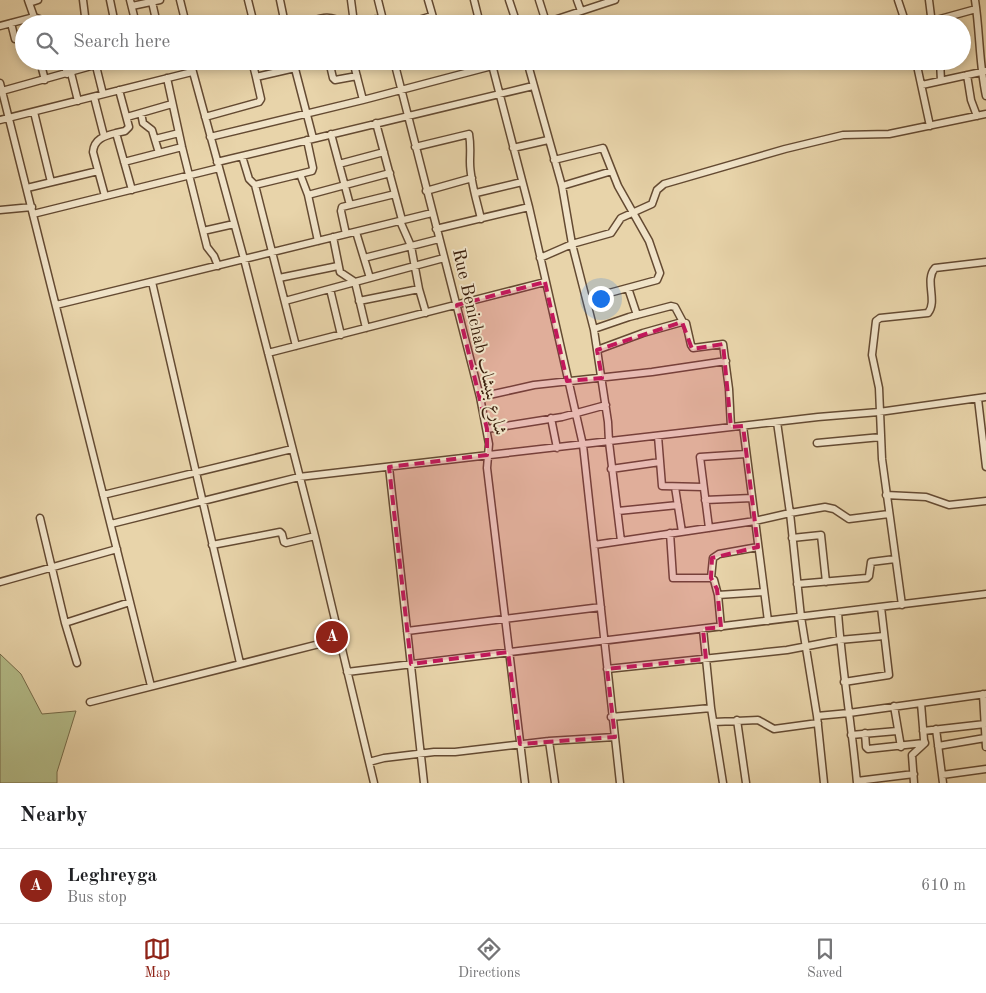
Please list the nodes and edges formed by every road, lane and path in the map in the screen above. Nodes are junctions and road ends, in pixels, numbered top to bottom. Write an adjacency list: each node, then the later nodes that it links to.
1 (38, 0): 19 (street)
2 (85, 0): 25 (street)
3 (110, 0): 26 (street)
4 (160, 0): 20 (street)
5 (180, 0): 28 (street)
6 (248, 0): 29 (street)
7 (280, 0): 30 (street)
8 (350, 0): 31 (street)
9 (378, 0): 32 (street)
10 (428, 0): 33 (street)
11 (474, 0): 34 (street)
12 (509, 0): 35 (street)
13 (539, 0): 36 (street)
14 (577, 0): 22 (street)
15 (615, 0): 22 (street)
16 (898, 0): 38 (street)
17 (929, 0): 39 (street)
18 (975, 0): 23 (street)
19 (29, 2): 24 (street)
20 (152, 2): 21 (street); 27 (street)
21 (131, 3)
22 (581, 11): 37 (street)
23 (977, 13): 40 (street); 41 (street); 61 (street)
24 (35, 15)
25 (86, 15)
26 (113, 15)
27 (155, 15)
28 (184, 15)
29 (252, 15)
30 (282, 15)
31 (352, 15)
32 (382, 15)
33 (432, 15)
34 (478, 15)
35 (514, 15)
36 (542, 15)
37 (569, 15)
38 (903, 15)
39 (931, 15)
40 (967, 15)
41 (986, 18)
42 (11, 23): 43 (street); 44 (street); 45 (street)
43 (15, 23)
44 (0, 26)
45 (15, 39)
46 (42, 70): 68 (street)
47 (67, 70): 63 (street)
48 (79, 70): 63 (street)
49 (98, 70): 76 (street)
50 (254, 70): 66 (street)
51 (276, 70): 66 (street)
52 (295, 70): 85 (street)
53 (331, 70): 65 (street)
54 (355, 70): 65 (street)
55 (396, 70): 74 (street, Rue Benichab شارع بنيشاب)
56 (468, 70): 74 (street)
57 (493, 70): 77 (street)
58 (529, 70): 72 (street)
59 (918, 70): 71 (street)
60 (940, 70): 69 (street)
61 (984, 71): 64 (street); 78 (street)
62 (192, 72): 67 (street); 88 (street)
63 (69, 74): 68 (street); 81 (street)
64 (967, 75): 69 (street); 89 (street)
65 (357, 76): 80 (street)
66 (256, 77): 88 (street)
67 (166, 78): 73 (street); 82 (street)
68 (45, 80): 75 (street)
69 (941, 81): 71 (street)
70 (0, 83): 75 (street)
71 (922, 85): 94 (street)
72 (533, 86): 77 (street); 102 (street)
73 (119, 90): 76 (street); 90 (street)
74 (401, 90): 80 (street); 87 (street, Rue Benichab شارع بنيشاب)
75 (2, 91): 91 (street)
76 (104, 94): 79 (street)
77 (500, 94): 87 (street); 105 (street)
78 (986, 96)
79 (94, 97): 81 (street); 98 (street)
80 (363, 100): 85 (street)
81 (78, 101): 83 (street)
82 (172, 104): 84 (street); 96 (street)
83 (34, 112): 91 (street); 119 (street)
84 (141, 113): 90 (street); 100 (street)
85 (306, 113): 99 (street); 101 (street)
86 (986, 114): 89 (street)
87 (408, 115): 93 (street); 104 (street, Rue Benichab شارع بنيشاب)
88 (205, 116): 99 (street)
89 (977, 116): 94 (street)
90 (127, 117): 95 (street)
91 (9, 119): 92 (street); 124 (street)
92 (0, 120)
93 (376, 123): 97 (street); 106 (street)
94 (930, 126): 136 (street)
95 (116, 133): 98 (street); 110 (street)
96 (179, 133): 100 (street); 103 (street)
97 (331, 134): 101 (street); 111 (street)
98 (104, 136): 113 (street)
99 (210, 137): 112 (street)
100 (155, 139): 107 (street)
101 (310, 139): 108 (street); 115 (street)
102 (548, 140): 105 (street); 109 (street)
103 (182, 147): 107 (street); 117 (street)
104 (415, 147): 118 (street); 126 (street, Rue Benichab شارع بنيشاب)
105 (513, 148): 120 (street)
106 (384, 152): 111 (street); 116 (street)
107 (159, 153): 110 (street)
108 (242, 156): 112 (street); 121 (street)
109 (554, 160): 114 (street); 123 (street)
110 (124, 162): 125 (street)
111 (339, 164): 122 (street)
112 (218, 165): 117 (street); 140 (street)
113 (98, 171): 119 (street); 130 (street)
114 (612, 171): 123 (street); 136 (street)
115 (300, 174): 121 (street); 129 (street)
116 (390, 174): 122 (street); 128 (street)
117 (189, 175): 125 (street); 142 (street)
118 (472, 178): 126 (street); 127 (street)
119 (52, 182): 124 (street)
120 (522, 182): 127 (street); 133 (street)
121 (254, 185): 150 (street)
122 (344, 185): 129 (street); 131 (street)
123 (562, 186): 148 (street)
124 (27, 188): 132 (street)
125 (132, 190): 130 (street)
126 (426, 191): 135 (street, Rue Benichab شارع بنيشاب)
127 (476, 193): 138 (street)
128 (395, 194): 131 (street); 139 (street)
129 (308, 195): 147 (street)
130 (105, 196): 137 (street)
131 (350, 205): 144 (street)
132 (32, 207): 134 (street); 137 (street)
133 (529, 207): 138 (street); 153 (street)
134 (0, 210)
135 (432, 213): 139 (street); 141 (street, Rue Benichab شارع بنيشاب)
136 (633, 213): 148 (street); 164 (street)
137 (33, 214): 170 (street)
138 (481, 219): 141 (street)
139 (401, 220): 143 (street); 149 (street)
140 (234, 224): 142 (street); 154 (street)
141 (436, 229): 146 (street, Rue Benichab شارع بنيشاب)
142 (203, 231): 156 (street)
143 (356, 232): 144 (street); 151 (street)
144 (346, 234): 145 (street)
145 (333, 237): 147 (street); 157 (street)
146 (439, 239): 149 (street); 152 (street, Rue Benichab شارع بنيشاب)
147 (318, 241): 150 (street)
148 (572, 244): 153 (street); 167 (street)
149 (411, 246): 151 (street); 158 (street)
150 (272, 252): 154 (street); 159 (street)
151 (364, 258): 160 (street)
152 (444, 258): 158 (street); 171 (street, Rue Benichab شارع بنيشاب)
153 (540, 258): 163 (street)
154 (244, 260): 156 (street); 180 (street)
155 (986, 262): 188 (street)
156 (218, 266): 161 (street)
157 (338, 266): 159 (street); 162 (street)
158 (415, 266): 160 (street); 166 (street)
159 (279, 278): 168 (street)
160 (370, 278): 162 (street)
161 (152, 282): 170 (street); 208 (street)
162 (354, 282): 165 (street); 169 (street)
163 (546, 282): 171 (street); 183 (street)
164 (628, 288): 167 (street); 173 (street)
165 (330, 289): 168 (street); 177 (street)
166 (419, 289): 169 (street); 172 (street)
167 (587, 299): 176 (street)
168 (285, 301): 178 (street)
169 (359, 301): 175 (street)
170 (56, 305): 212 (street)
171 (457, 305): 172 (street); 184 (street, Rue Benichab شارع بنيشاب)
172 (426, 313): 175 (street)
173 (637, 315): 174 (street); 176 (street)
174 (683, 322): 179 (street); 181 (street)
175 (366, 328): 177 (street)
176 (594, 329): 179 (street)
177 (341, 335): 178 (street)
178 (296, 346): 180 (street)
179 (597, 350): 182 (street)
180 (268, 353): 200 (street)
181 (726, 361): 182 (street); 193 (street)
182 (602, 378): 183 (street); 187 (street)
183 (567, 381): 184 (street); 189 (street)
184 (480, 397): 194 (street, Rue Benichab شارع بنيشاب)
185 (986, 398): 186 (street)
186 (978, 399): 188 (street); 207 (street)
187 (606, 405): 189 (street); 197 (street)
188 (879, 412): 191 (street); 196 (street)
189 (574, 413): 190 (street); 199 (street)
190 (551, 418): 194 (street); 201 (street)
191 (777, 422): 192 (street); 220 (street)
192 (742, 426): 193 (street); 202 (street)
193 (731, 427): 195 (street)
194 (487, 429): 203 (street, Rue Benichab شارع بنيشاب)
195 (658, 436): 197 (street); 204 (street)
196 (880, 437): 198 (street); 213 (street)
197 (608, 442): 199 (street); 206 (street)
198 (817, 443)
199 (582, 445): 201 (street); 232 (street)
200 (292, 448): 208 (street); 209 (street)
201 (557, 448): 203 (street)
202 (746, 454): 211 (street); 214 (street)
203 (488, 455): 205 (street); 250 (street, Rue Benichab شارع بنيشاب)
204 (660, 462): 206 (street); 210 (street)
205 (389, 467): 209 (street); 255 (street)
206 (612, 468): 219 (street)
207 (986, 468)
208 (195, 472): 212 (street); 216 (street)
209 (299, 477): 216 (street); 228 (street)
210 (675, 487): 211 (street); 218 (street)
211 (703, 487): 215 (street)
212 (103, 495): 224 (street)
213 (886, 495): 217 (street); 221 (street)
214 (752, 498): 215 (street); 223 (street)
215 (705, 500): 225 (street)
216 (202, 501): 224 (street); 231 (street)
217 (986, 501)
218 (678, 505): 219 (street); 226 (street)
219 (618, 511): 230 (street)
220 (790, 513): 221 (street); 223 (street); 229 (street)
221 (889, 514): 235 (street)
222 (40, 518): 236 (street)
223 (755, 521): 225 (street); 233 (street)
224 (110, 524): 234 (street)
225 (709, 528): 226 (street)
226 (682, 532): 227 (street)
227 (670, 533): 230 (street); 237 (street)
228 (315, 536): 231 (street); 257 (street)
229 (792, 538): 239 (street); 240 (street)
230 (621, 541): 232 (street)
231 (212, 545): 264 (street)
232 (594, 546): 246 (street)
233 (758, 548): 237 (street); 241 (street)
234 (117, 549): 236 (street); 244 (street)
235 (895, 559): 239 (street); 245 (street)
236 (52, 568): 238 (street); 252 (street)
237 (711, 578): 243 (street)
238 (0, 582)
239 (826, 582): 240 (street)
240 (797, 584): 249 (street)
241 (764, 592): 243 (street); 251 (street)
242 (986, 594): 245 (street)
243 (718, 595): 253 (street)
244 (130, 602): 252 (street); 269 (street)
245 (902, 605): 247 (street)
246 (601, 607): 250 (street); 259 (street)
247 (881, 607): 248 (street); 256 (street)
248 (838, 612): 249 (street); 258 (street)
249 (801, 617): 251 (street); 260 (street)
250 (504, 620): 255 (street); 261 (street, Rue Benichab شارع بنيشاب)
251 (768, 621): 253 (street)
252 (65, 623): 263 (street)
253 (721, 626): 254 (street)
254 (703, 629): 259 (street); 262 (street)
255 (408, 632): 265 (street)
256 (884, 636): 258 (street); 268 (street)
257 (339, 639): 264 (street); 267 (street)
258 (840, 640): 260 (street); 268 (street)
259 (604, 641): 261 (street); 266 (street)
260 (807, 646): 262 (street); 278 (street)
261 (508, 652): 265 (street); 290 (street, Rue Benichab شارع بنيشاب)
262 (706, 659): 266 (street); 274 (street)
263 (77, 663)
264 (240, 663): 269 (street)
265 (411, 664): 267 (street); 294 (street)
266 (607, 669): 276 (street)
267 (347, 672): 295 (street)
268 (844, 682): 275 (street)
269 (151, 686): 271 (street)
270 (985, 694): 272 (street); 280 (street)
271 (90, 702)
272 (921, 703): 273 (street); 282 (street)
273 (894, 706): 275 (street); 283 (street)
274 (710, 708): 276 (street); 279 (street)
275 (849, 714): 278 (street); 285 (street)
276 (612, 716): 286 (street)
277 (737, 720): 278 (street); 279 (street); 306 (street)
278 (817, 720): 307 (street)
279 (714, 722): 305 (street)
280 (985, 724): 281 (street); 287 (street)
281 (936, 729): 282 (street); 291 (street)
282 (923, 730): 289 (street)
283 (897, 731): 284 (street); 292 (street)
284 (865, 733): 285 (street); 292 (street)
285 (851, 735): 299 (street)
286 (615, 737): 288 (street); 304 (street)
287 (985, 738): 291 (street); 293 (street)
288 (549, 741): 290 (street); 303 (street)
289 (926, 743): 292 (street); 297 (street)
290 (520, 744): 294 (street); 302 (street, Rue Benichab شارع بنيشاب)
291 (938, 746): 298 (street)
292 (901, 747)
293 (986, 747)
294 (421, 754): 295 (street); 301 (street)
295 (369, 762): 300 (street)
296 (986, 769): 298 (street)
297 (914, 774): 299 (street); 308 (street)
298 (942, 774): 309 (street)
299 (857, 782)
300 (374, 783)
301 (424, 783)
302 (524, 783)
303 (555, 783)
304 (620, 783)
305 (723, 783)
306 (746, 783)
307 (824, 783)
308 (914, 783)
309 (943, 783)

